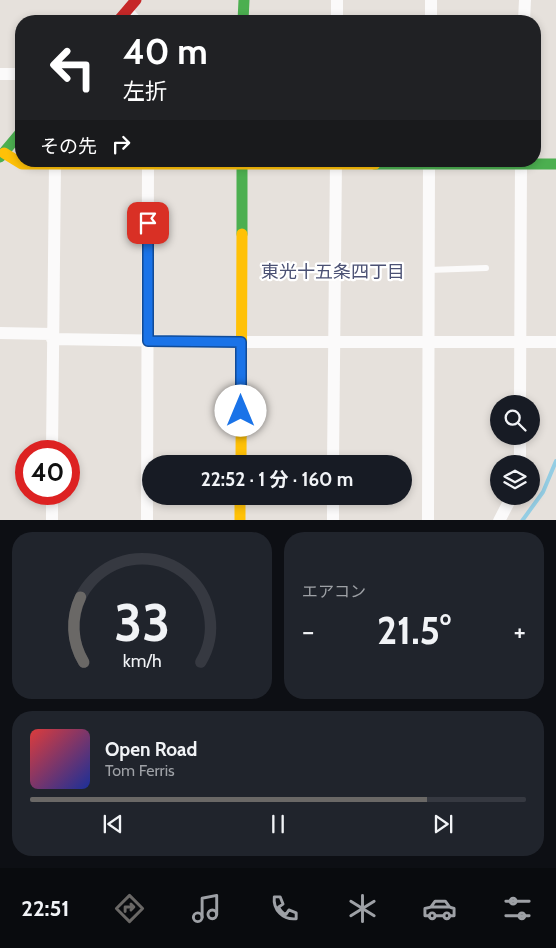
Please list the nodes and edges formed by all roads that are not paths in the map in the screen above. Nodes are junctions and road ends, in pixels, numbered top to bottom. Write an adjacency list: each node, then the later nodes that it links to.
1 (136, 0): 6 (street)
2 (244, 0): 7 (street)
3 (337, 0): 8 (street)
4 (431, 0): 9 (street)
5 (524, 0): 10 (street)
6 (123, 15)
7 (243, 15)
8 (337, 15)
9 (431, 15)
10 (524, 15)
11 (0, 74): 12 (street)
12 (15, 74)
13 (15, 139): 14 (street)
14 (2, 155): 15 (street)
15 (15, 161)
16 (541, 164): 17 (street)
17 (556, 164)
18 (55, 167): 27 (street)
19 (148, 167): 28 (street)
20 (242, 167): 30 (street)
21 (336, 167): 29 (street)
22 (429, 167): 25 (street)
23 (521, 167): 33 (street)
24 (486, 268): 25 (lane)
25 (429, 270): 31 (street)
26 (0, 333): 27 (street)
27 (52, 336): 28 (street); 35 (street)
28 (148, 341): 30 (street); 43 (street)
29 (334, 341): 30 (street); 31 (street); 37 (street)
30 (241, 342): 36 (street)
31 (428, 342): 33 (street); 46 (street)
32 (556, 342): 33 (street)
33 (520, 343): 34 (street)
34 (520, 395)
35 (52, 440)
36 (241, 455)
37 (333, 455)
38 (52, 505): 42 (street)
39 (240, 505): 44 (street)
40 (333, 505): 45 (street)
41 (507, 505): 47 (street)
42 (52, 520)
43 (147, 520)
44 (240, 520)
45 (333, 520)
46 (428, 520)
47 (499, 520)

